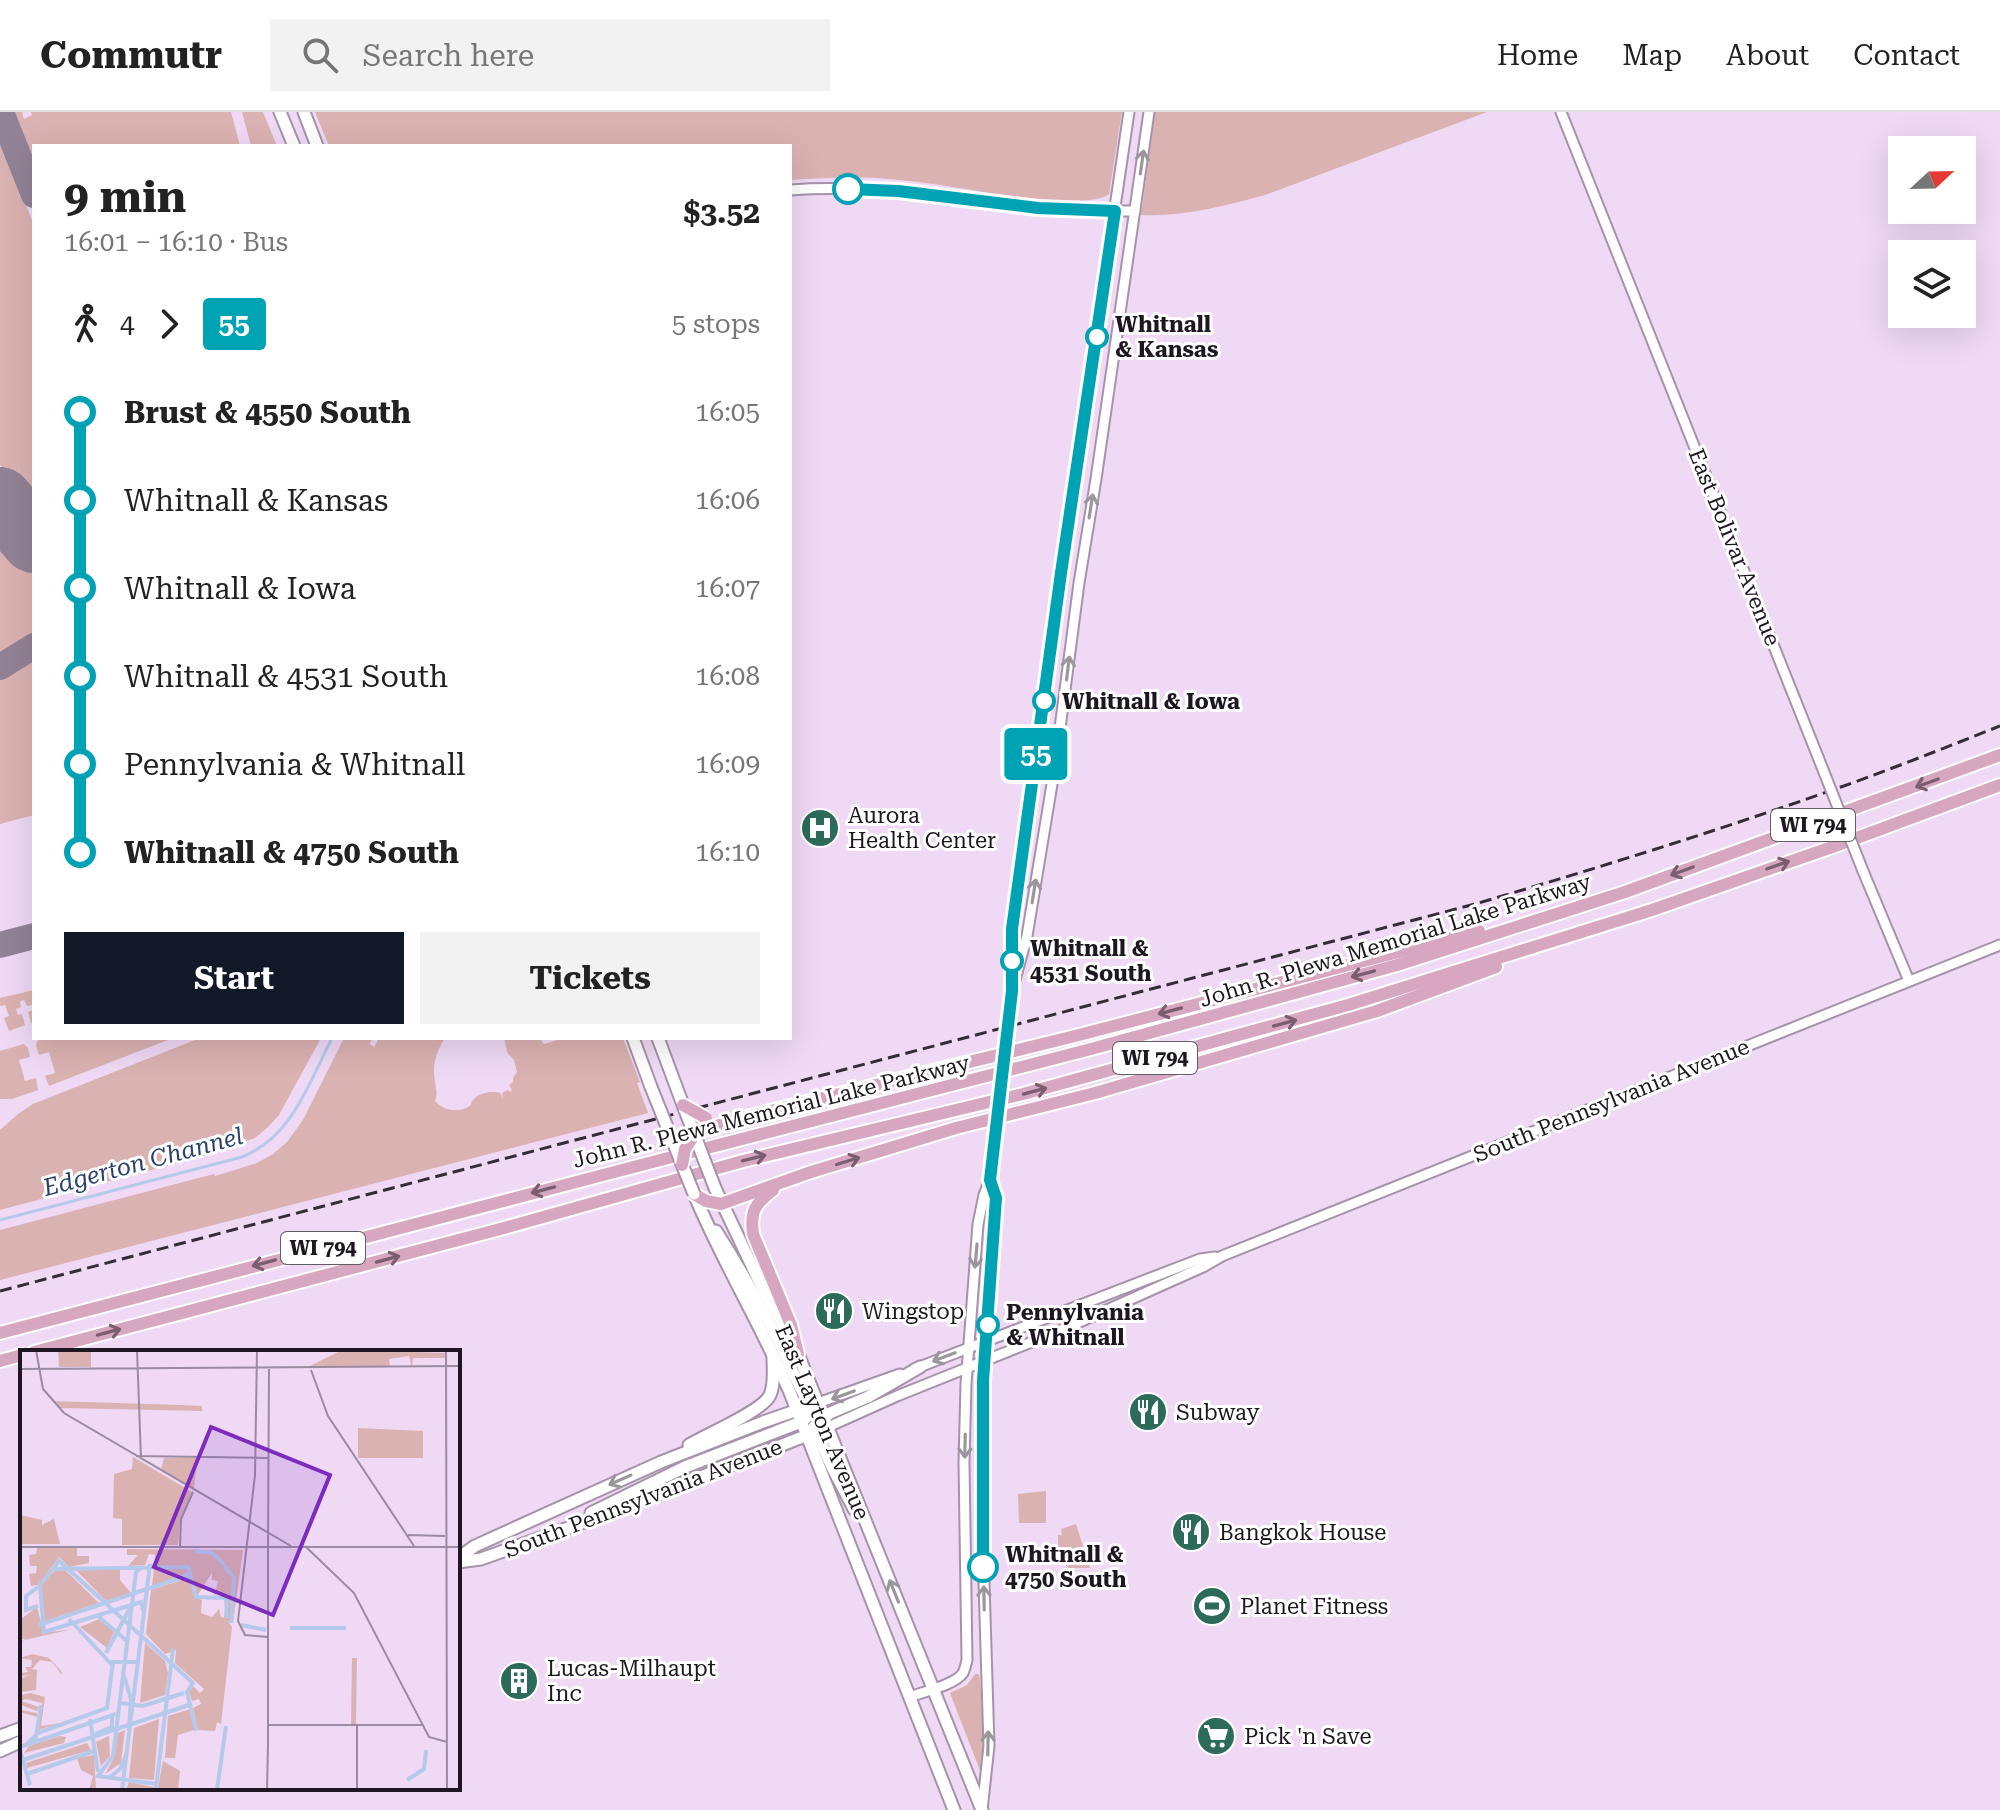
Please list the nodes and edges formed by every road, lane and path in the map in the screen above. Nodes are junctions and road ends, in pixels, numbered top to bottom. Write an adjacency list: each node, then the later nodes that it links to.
1 (280, 112): 6 (main road)
2 (304, 112): 7 (main road)
3 (1129, 112): 9 (street)
4 (1149, 112): 10 (street, one-way to 4)
5 (1561, 112): 18 (street, East Bolivar Avenue, bridge)
6 (293, 144)
7 (316, 144)
8 (792, 190): 9 (street)
9 (1115, 211): 10 (street); 11 (street)
10 (1135, 211): 12 (street)
11 (1076, 476): 12 (street); 19 (street)
12 (1096, 479): 19 (street, one-way to 12)
13 (2000, 755): 15 (main road, John R. Plewa Memorial Lake Parkway / WI 794, one-way to 15)
14 (2000, 785): 16 (main road, John R. Plewa Memorial Lake Parkway / WI 794, one-way to 14)
15 (1625, 892): 23 (main road, one-way to 23); 31 (main road, John R. Plewa Memorial Lake Parkway / WI 794, one-way to 31)
16 (1652, 910): 27 (main road, one-way to 16); 34 (main road, John R. Plewa Memorial Lake Parkway / WI 794, one-way to 16)
17 (2000, 945): 18 (street, South Pennsylvania Avenue)
18 (1909, 981): 30 (street, South Pennsylvania Avenue)
19 (1012, 991): 26 (street, bridge)
20 (634, 1040): 25 (main road, East Layton Avenue, bridge)
21 (659, 1040): 22 (main road, East Layton Avenue)
22 (683, 1105): 23 (main road, bridge); 24 (main road, East Layton Avenue, bridge)
23 (706, 1124): 24 (main road)
24 (694, 1135): 25 (main road, bridge); 29 (main road, East Layton Avenue, bridge)
25 (682, 1165): 28 (main road, East Layton Avenue, bridge)
26 (990, 1180): 32 (street); 33 (street, one-way to 33)
27 (781, 1183): 29 (main road); 36 (main road)
28 (696, 1199): 29 (main road); 35 (main road, East Layton Avenue); 42 (main road)
29 (721, 1204): 36 (main road, East Layton Avenue)
30 (1222, 1256): 32 (street, South Pennsylvania Avenue); 38 (street, South Pennsylvania Avenue)
31 (0, 1333)
32 (986, 1342): 33 (street, South Pennsylvania Avenue); 38 (street)
33 (969, 1348): 40 (street, South Pennsylvania Avenue, one-way to 40); 41 (street)
34 (42, 1350)
35 (773, 1353): 42 (main road, East Layton Avenue); 43 (main road)
36 (798, 1354): 42 (main road, East Layton Avenue)
37 (20, 1356): 39 (main road)
38 (985, 1360): 41 (street, South Pennsylvania Avenue); 53 (street, one-way to 38)
39 (0, 1361)
40 (920, 1367): 42 (main road, one-way to 42)
41 (967, 1368): 42 (street, South Pennsylvania Avenue); 46 (street, one-way to 46)
42 (813, 1419): 43 (main road, South Pennsylvania Avenue); 45 (main road, South Pennsylvania Avenue); 46 (main road, East Layton Avenue, one-way to 42); 47 (main road, East Layton Avenue)
43 (661, 1462): 44 (main road, South Pennsylvania Avenue, one-way to 44)
44 (460, 1558)
45 (460, 1560)
46 (934, 1689): 47 (street); 53 (main road, East Layton Avenue)
47 (909, 1697): 52 (main road, East Layton Avenue)
48 (20, 1729): 49 (main road)
49 (0, 1736)
50 (20, 1742): 51 (main road)
51 (0, 1751)
52 (954, 1810)
53 (982, 1810)

